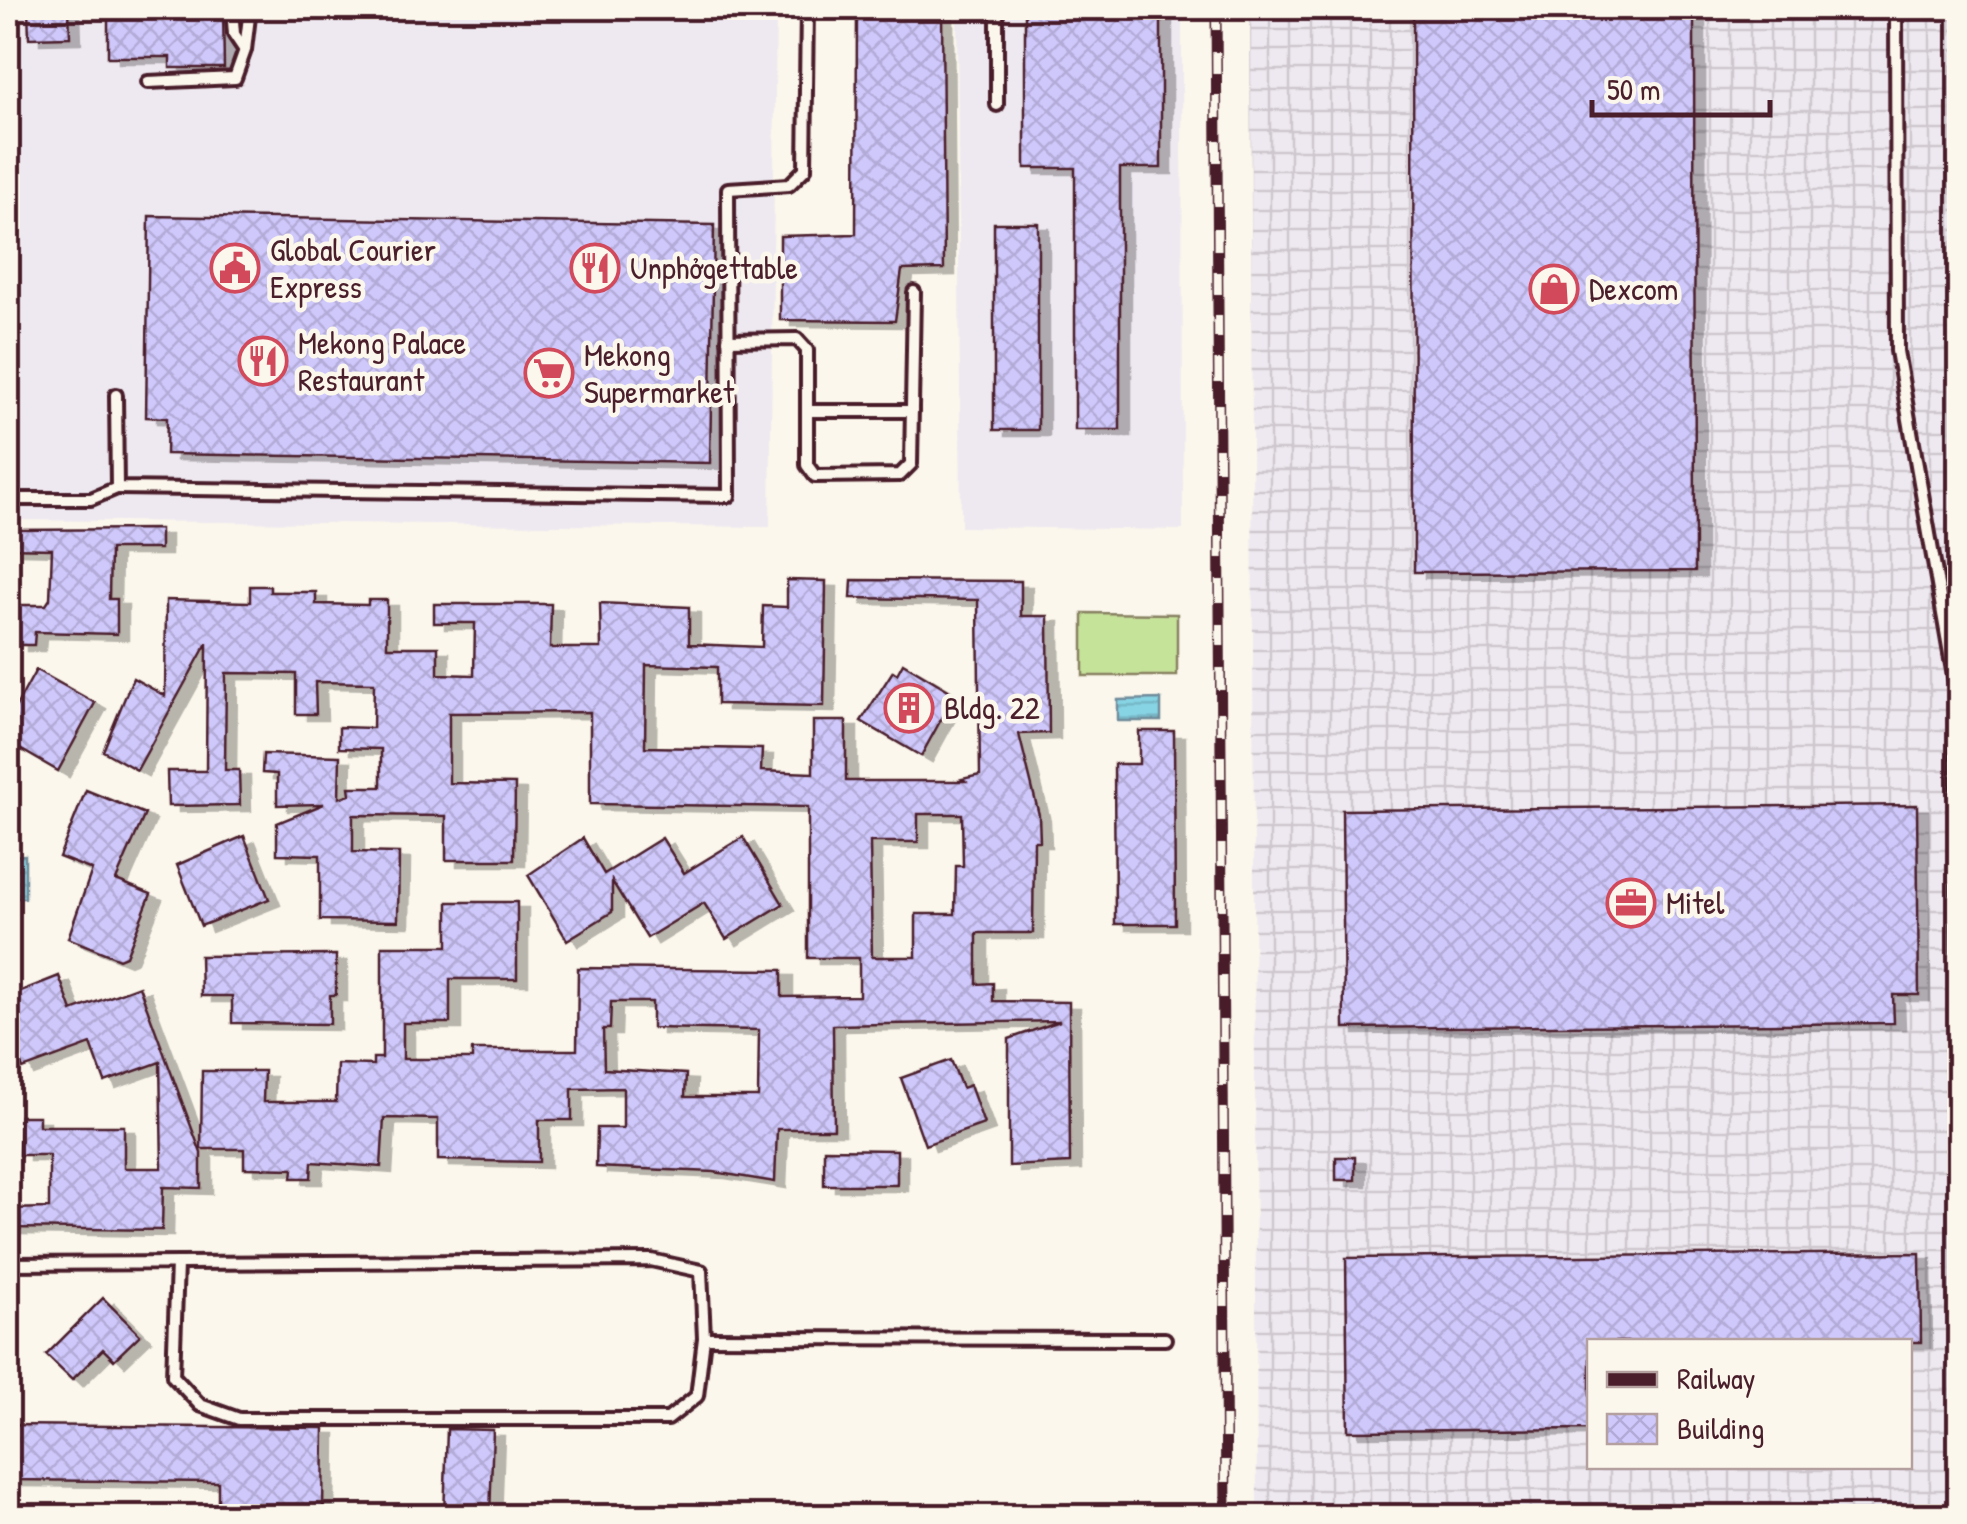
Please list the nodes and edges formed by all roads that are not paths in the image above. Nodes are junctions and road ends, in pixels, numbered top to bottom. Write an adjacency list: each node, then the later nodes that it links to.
1 (232, 8): 6 (lane)
2 (250, 8): 6 (lane)
3 (807, 8): 10 (lane)
4 (997, 8): 8 (lane)
5 (1896, 8): 16 (lane)
6 (245, 50): 7 (lane)
7 (148, 82)
8 (997, 105)
9 (914, 292): 13 (lane)
10 (728, 340): 12 (lane); 14 (lane)
11 (116, 395): 14 (lane)
12 (807, 411): 13 (lane); 13 (lane)
13 (912, 411)
14 (117, 488): 15 (lane)
15 (8, 499)
16 (1960, 1125)
17 (8, 1264): 18 (lane)
18 (177, 1264): 19 (lane); 19 (lane)
19 (704, 1338): 20 (lane)
20 (1165, 1339)

